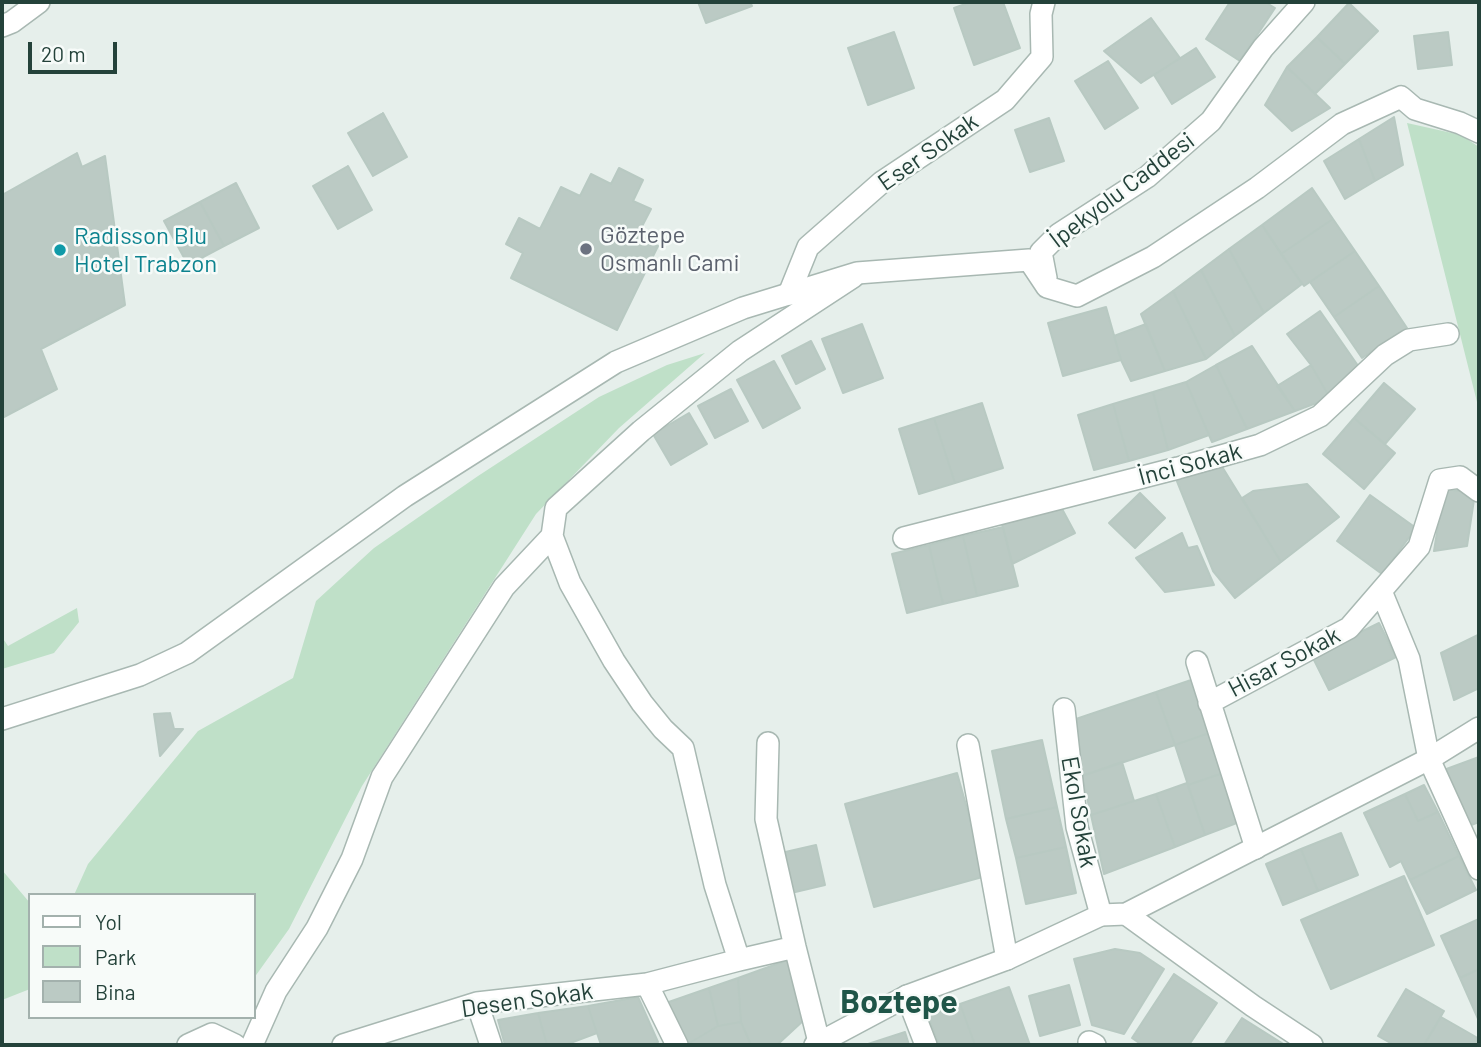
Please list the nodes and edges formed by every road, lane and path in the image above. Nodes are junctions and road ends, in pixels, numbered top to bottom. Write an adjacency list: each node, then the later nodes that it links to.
1 (38, 2): 4 (street)
2 (1044, 2): 8 (street, Eser Sokak)
3 (1304, 2): 7 (street, İpekyolu Caddesi)
4 (2, 26)
5 (1479, 132): 7 (street)
6 (858, 274): 7 (street); 8 (street); 11 (street)
7 (1047, 287)
8 (789, 294): 17 (street)
9 (1448, 334): 12 (street, İnci Sokak)
10 (1479, 491): 13 (street, Hisar Sokak)
11 (552, 536): 28 (street); 35 (street)
12 (904, 538)
13 (1381, 591): 15 (street, Hisar Sokak); 21 (street)
14 (1197, 662): 15 (street)
15 (1209, 703): 22 (street)
16 (1063, 709): 25 (street, Ekol Sokak)
17 (2, 719)
18 (1479, 728): 21 (street)
19 (768, 743): 26 (street)
20 (968, 745): 27 (street)
21 (1429, 759): 22 (street); 23 (street)
22 (1256, 848): 24 (street)
23 (1479, 869)
24 (1126, 914): 25 (street); 40 (street)
25 (1101, 915): 27 (street)
26 (794, 947): 28 (street, Desen Sokak); 32 (street)
27 (1007, 958): 30 (street)
28 (739, 960): 29 (street, Desen Sokak)
29 (648, 984): 31 (street, Desen Sokak); 38 (street)
30 (906, 996): 32 (street); 39 (street)
31 (477, 1003): 36 (street, Desen Sokak); 37 (street)
32 (817, 1043)
33 (188, 1045): 34 (street)
34 (234, 1045)
35 (252, 1045)
36 (343, 1045)
37 (491, 1045)
38 (677, 1045)
39 (926, 1045)
40 (1312, 1045)

